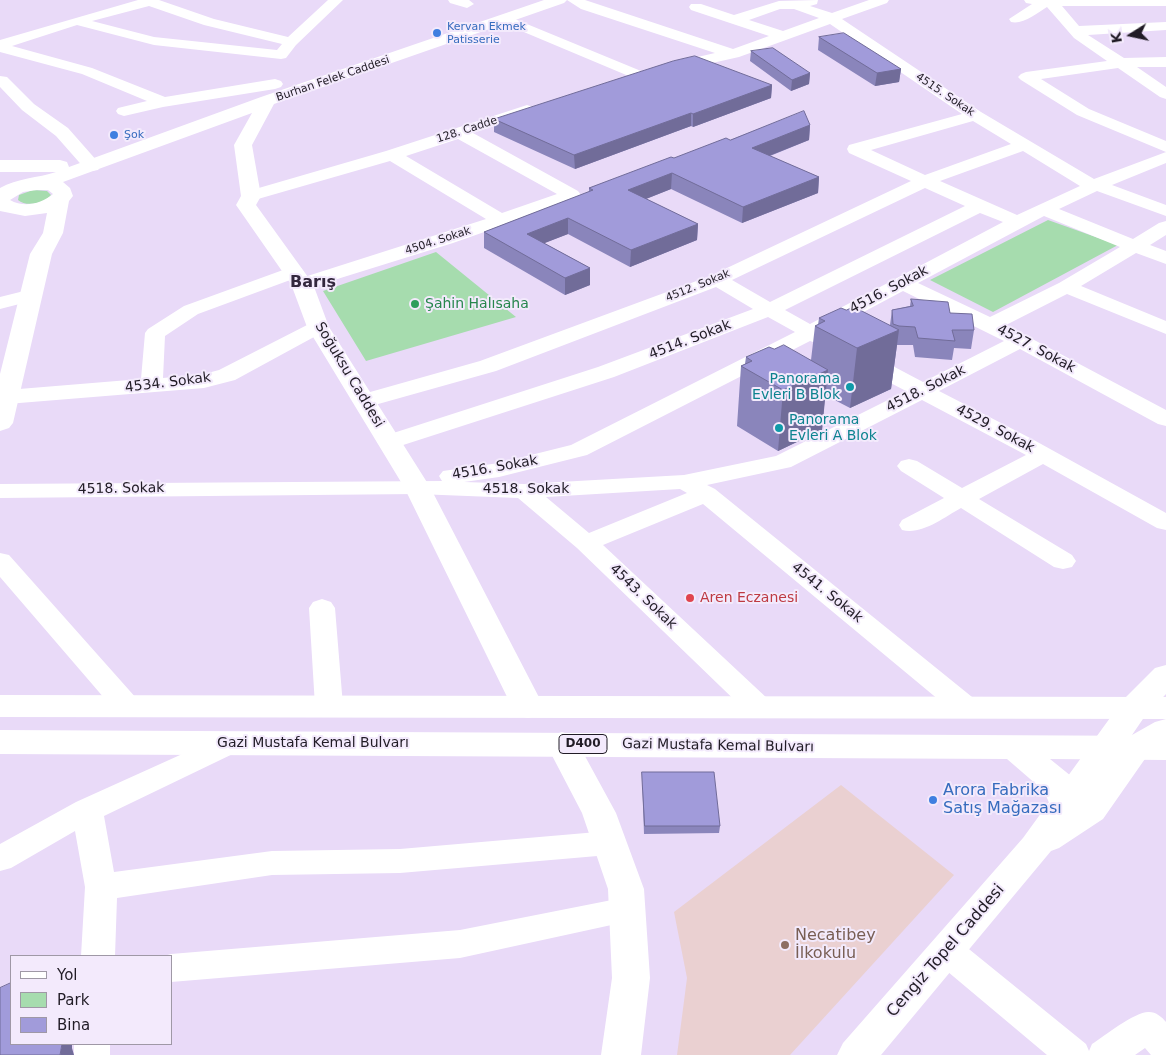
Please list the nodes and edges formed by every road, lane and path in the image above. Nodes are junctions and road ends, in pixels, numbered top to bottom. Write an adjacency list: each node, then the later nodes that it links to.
1 (336, 0): 20 (street, Soğuksu Caddesi)
2 (559, 0): 15 (main road, Burhan Felek Caddesi)
3 (574, 0): 22 (street)
4 (816, 0): 10 (street)
5 (882, 0): 12 (street)
6 (1031, 0): 8 (street)
7 (148, 1): 16 (street); 20 (street)
8 (1048, 1): 9 (street); 14 (street); 18 (street)
9 (1166, 2)
10 (796, 5): 12 (street, 4515. Sokak); 13 (street)
11 (696, 7): 13 (street)
12 (831, 18): 19 (street); 34 (street, 4515. Sokak)
13 (737, 19): 19 (street)
14 (1016, 19)
15 (505, 20): 26 (street); 29 (main road, Burhan Felek Caddesi)
16 (76, 21): 21 (street); 23 (street)
17 (1166, 26): 18 (street)
18 (1075, 32): 25 (street)
19 (783, 36): 22 (street)
20 (292, 42): 23 (street, Soğuksu Caddesi)
21 (0, 46): 31 (street)
22 (734, 54): 26 (street)
23 (281, 55): 29 (street, Soğuksu Caddesi)
24 (1166, 62): 25 (street)
25 (1123, 63): 30 (street); 37 (street)
26 (636, 74): 28 (street)
27 (2, 80): 40 (street)
28 (611, 82)
29 (271, 92): 31 (street); 40 (main road, Burhan Felek Caddesi); 47 (main road, Soğuksu Caddesi)
30 (1166, 94)
31 (163, 102): 33 (street)
32 (539, 106): 35 (street, 128. Cadde)
33 (124, 111)
34 (975, 115): 36 (street, 4515. Sokak); 43 (street)
35 (460, 133): 38 (street, 128. Cadde); 52 (street, 4504. Sokak)
36 (1023, 145): 43 (street, 4512. Sokak); 45 (street, 4515. Sokak)
37 (1166, 146)
38 (392, 155): 47 (street, 128. Cadde); 52 (street)
39 (1166, 157): 45 (street, 4516. Sokak)
40 (99, 163): 41 (main road); 44 (main road); 46 (main road)
41 (0, 166)
42 (0, 172): 44 (main road)
43 (925, 181): 49 (street); 59 (street, 4512. Sokak)
44 (33, 184): 46 (main road); 48 (main road)
45 (1095, 186): 50 (street, 4516. Sokak); 51 (street, 4515. Sokak)
46 (61, 196): 48 (main road); 56 (main road)
47 (251, 196): 58 (main road, Soğuksu Caddesi)
48 (5, 203): 56 (main road)
49 (979, 206): 53 (street); 64 (street, 4514. Sokak)
50 (1044, 210): 53 (street, 4516. Sokak); 55 (street)
51 (1166, 211)
52 (501, 220): 58 (street, 4504. Sokak)
53 (1018, 222): 60 (street, 4516. Sokak)
54 (1166, 227): 55 (street)
55 (1134, 246): 57 (street); 61 (street)
56 (41, 254): 62 (main road)
57 (1166, 258)
58 (298, 278): 66 (main road, Soğuksu Caddesi); 70 (street, 4504. Sokak)
59 (717, 280): 64 (street, 4529. Sokak); 73 (street, 4512. Sokak)
60 (903, 283): 65 (street, 4527. Sokak); 68 (street, 4516. Sokak)
61 (1066, 287): 65 (street); 67 (street)
62 (32, 295): 63 (street); 72 (main road)
63 (0, 303)
64 (769, 310): 68 (street, 4529. Sokak); 76 (street, 4514. Sokak)
65 (990, 325): 69 (street, 4527. Sokak)
66 (318, 327): 70 (street, 4534. Sokak); 73 (main road, Soğuksu Caddesi)
67 (1166, 328)
68 (810, 333): 71 (street, 4529. Sokak); 79 (street, 4516. Sokak)
69 (1020, 340): 71 (street, 4518. Sokak); 74 (street, 4527. Sokak)
70 (152, 386): 72 (street, 4534. Sokak)
71 (923, 390): 77 (street, 4529. Sokak); 80 (street, 4518. Sokak)
72 (7, 397): 75 (main road)
73 (364, 401): 76 (main road, Soğuksu Caddesi)
74 (1166, 419)
75 (0, 423)
76 (389, 442): 79 (main road, Soğuksu Caddesi)
77 (1043, 455): 83 (street); 84 (street, 4529. Sokak)
78 (909, 466): 83 (street)
79 (415, 484): 81 (street, 4518. Sokak); 82 (street, 4518. Sokak); 94 (main road, Soğuksu Caddesi)
80 (695, 488): 82 (street, 4518. Sokak); 86 (street); 96 (street, 4541. Sokak)
81 (0, 490)
82 (524, 492): 86 (street, 4543. Sokak)
83 (959, 498): 85 (street); 87 (street)
84 (1166, 523)
85 (911, 524)
86 (586, 543): 95 (street, 4543. Sokak)
87 (1063, 561)
88 (0, 562): 92 (street)
89 (322, 608): 93 (street)
90 (1166, 675): 97 (main road, Cengiz Topel Caddesi)
91 (3, 705): 92 (main road)
92 (127, 706): 93 (main road)
93 (329, 706): 94 (main road)
94 (528, 707): 95 (main road)
95 (759, 707): 96 (main road)
96 (967, 708): 97 (main road)
97 (1134, 708): 98 (main road); 104 (main road, Cengiz Topel Caddesi)
98 (1166, 708)
99 (1166, 730): 104 (main road, Cengiz Topel Caddesi)
100 (0, 742): 101 (main road, Gazi Mustafa Kemal Bulvarı / D400)
101 (231, 743): 102 (main road, Gazi Mustafa Kemal Bulvarı / D400); 106 (street)
102 (562, 744): 103 (main road, Gazi Mustafa Kemal Bulvarı / D400); 107 (main road)
103 (1016, 748): 104 (main road, Gazi Mustafa Kemal Bulvarı / D400); 105 (main road)
104 (1135, 748): 105 (main road, Cengiz Topel Caddesi); 108 (main road, Cengiz Topel Caddesi)
105 (1065, 804): 108 (main road, Cengiz Topel Caddesi)
106 (87, 810): 109 (street); 110 (street)
107 (609, 843): 110 (street); 111 (main road)
108 (1035, 847): 112 (main road, Cengiz Topel Caddesi)
109 (0, 859)
110 (101, 887): 113 (street)
111 (627, 910): 114 (street); 116 (main road)
112 (947, 951): 117 (main road, Cengiz Topel Caddesi); 118 (street)
113 (98, 955)
114 (172, 968)
115 (1166, 1046): 119 (street)
116 (621, 1055)
117 (857, 1055)
118 (1073, 1055)
119 (1105, 1055)

